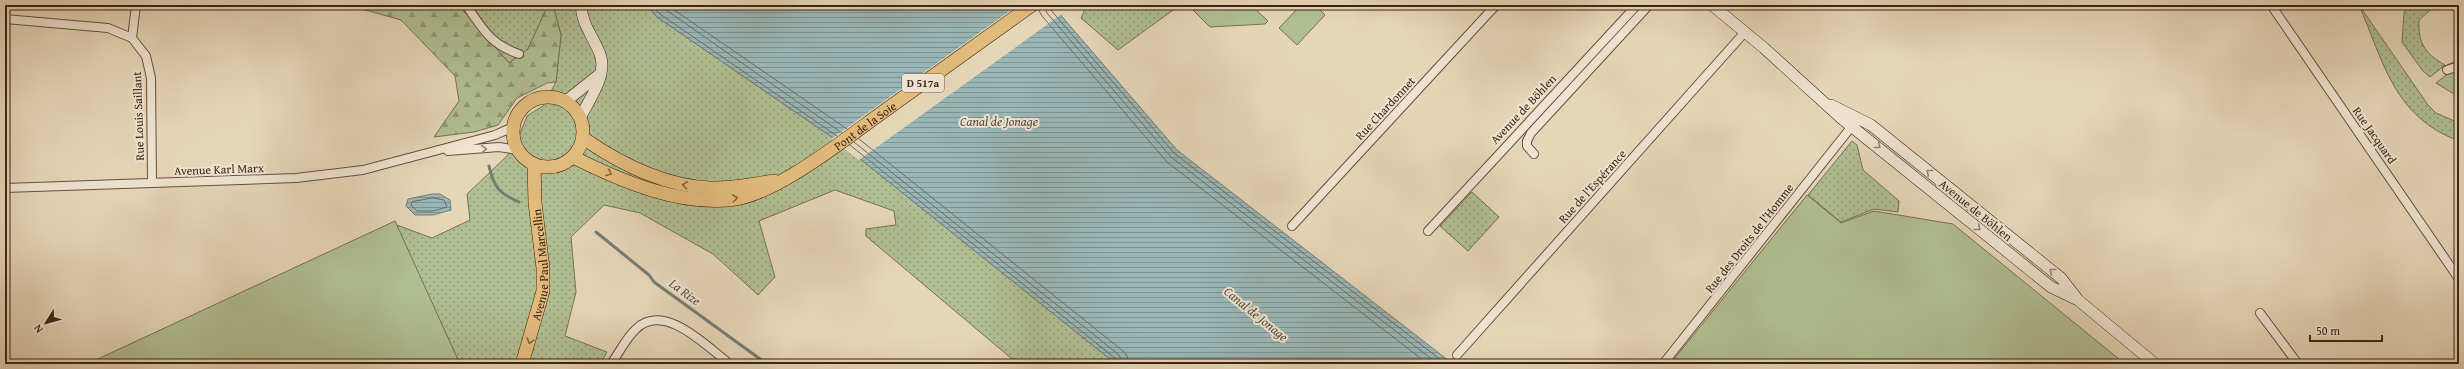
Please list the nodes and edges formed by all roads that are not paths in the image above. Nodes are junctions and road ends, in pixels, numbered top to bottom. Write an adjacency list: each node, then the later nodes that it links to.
1 (136, 5): 12 (street)
2 (466, 5): 13 (street)
3 (581, 5): 16 (main road)
4 (1032, 5): 30 (main road, Pont de la Soie / D 517a)
5 (1496, 5): 33 (street, Rue Chardonnet)
6 (1637, 5): 34 (street, Avenue de Böhlen)
7 (1649, 5): 27 (street)
8 (1712, 5): 11 (main road, Avenue de Böhlen)
9 (2271, 5): 35 (street, Rue Jacquard)
10 (5, 19): 12 (street, Rue Louis Saillant)
11 (1745, 32): 18 (main road, Avenue de Böhlen); 38 (street, Rue de l'Espérance)
12 (132, 38): 31 (street, Rue Louis Saillant)
13 (519, 54)
14 (2459, 66): 15 (street)
15 (2447, 70)
16 (600, 74): 17 (main road); 19 (main road)
17 (565, 102): 19 (main road); 21 (main road)
18 (1826, 103): 20 (main road, Avenue de Böhlen); 24 (main road, Avenue de Böhlen)
19 (580, 118): 23 (main road)
20 (1852, 126): 22 (main road, Avenue de Böhlen); 42 (street, Rue des Droits de l'Homme)
21 (513, 127): 25 (main road); 26 (street, Avenue Karl Marx)
22 (1862, 134): 24 (main road, Avenue de Böhlen); 36 (main road, Avenue de Böhlen, one-way to 36)
23 (583, 138): 28 (main road); 30 (main road, D 517a, one-way to 23)
24 (1891, 141): 36 (main road, Avenue de Böhlen, one-way to 24)
25 (518, 150): 26 (street, Avenue Karl Marx, one-way to 25); 29 (main road)
26 (432, 152): 31 (street, Avenue Karl Marx)
27 (1534, 154)
28 (573, 157): 29 (main road); 30 (main road, D 517a, one-way to 30)
29 (534, 164): 39 (main road, Avenue Paul Marcellin, one-way to 39)
30 (779, 181)
31 (152, 183): 32 (street, Avenue Karl Marx)
32 (5, 188)
33 (1292, 226)
34 (1428, 230)
35 (2459, 279)
36 (2078, 300): 43 (main road, Avenue de Böhlen)
37 (2260, 314): 44 (street)
38 (1457, 355)
39 (522, 364)
40 (611, 364): 41 (street)
41 (730, 364)
42 (1663, 364)
43 (2155, 364)
44 (2298, 364)

